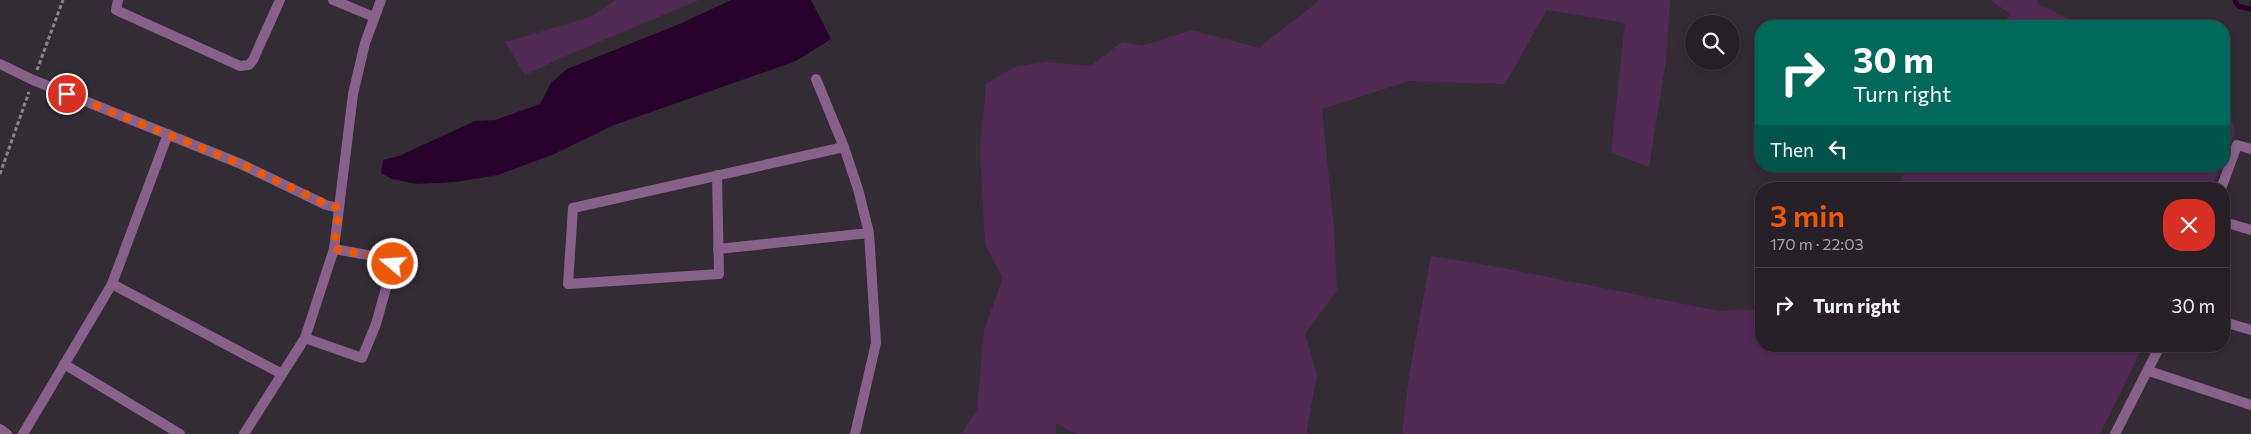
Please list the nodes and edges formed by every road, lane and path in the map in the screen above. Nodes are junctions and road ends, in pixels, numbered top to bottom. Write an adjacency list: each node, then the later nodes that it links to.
1 (118, 0): 2 (street)
2 (280, 0)
3 (333, 0): 5 (street)
4 (381, 0): 5 (street)
5 (374, 17): 13 (street)
6 (0, 64): 8 (street)
7 (816, 79): 9 (street)
8 (168, 134): 13 (street); 19 (street)
9 (844, 147): 12 (street); 16 (street)
10 (2251, 148): 11 (street)
11 (2230, 165)
12 (717, 175): 18 (street); 18 (street)
13 (339, 208): 17 (street)
14 (2230, 224): 15 (street)
15 (2251, 230)
16 (869, 233): 18 (street); 33 (street)
17 (334, 249): 22 (street); 22 (street)
18 (718, 249)
19 (112, 284): 24 (street); 26 (street)
20 (2230, 324): 21 (street)
21 (2251, 330)
22 (305, 338): 26 (street)
23 (2157, 352): 25 (street)
24 (64, 364): 30 (street); 31 (street)
25 (2149, 370): 27 (street); 34 (street)
26 (282, 374): 32 (street)
27 (2251, 405)
28 (0, 429): 29 (street)
29 (7, 434)
30 (23, 434)
31 (180, 434)
32 (244, 434)
33 (855, 434)
34 (2115, 434)

